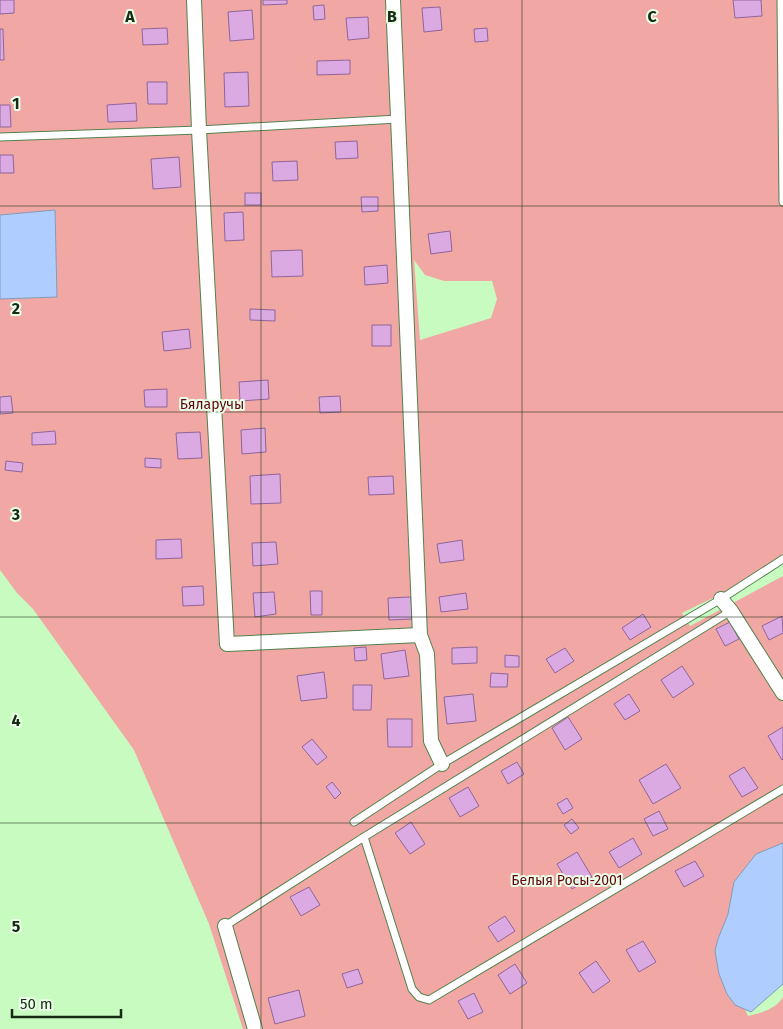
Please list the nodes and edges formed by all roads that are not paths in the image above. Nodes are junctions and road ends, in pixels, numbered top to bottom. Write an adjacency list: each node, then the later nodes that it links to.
1 (194, 0): 5 (street)
2 (393, 0): 4 (street)
3 (781, 0): 7 (lane)
4 (398, 119): 5 (lane); 11 (street)
5 (199, 130): 6 (lane); 11 (street)
6 (0, 137)
7 (782, 202)
8 (783, 559): 9 (lane)
9 (721, 599): 10 (street); 13 (lane)
10 (731, 611): 12 (street); 16 (lane)
11 (420, 634): 13 (street)
12 (783, 693)
13 (442, 764): 15 (lane)
14 (783, 789): 16 (lane)
15 (354, 822)
16 (364, 837): 17 (lane)
17 (225, 926): 18 (street)
18 (255, 1029)

